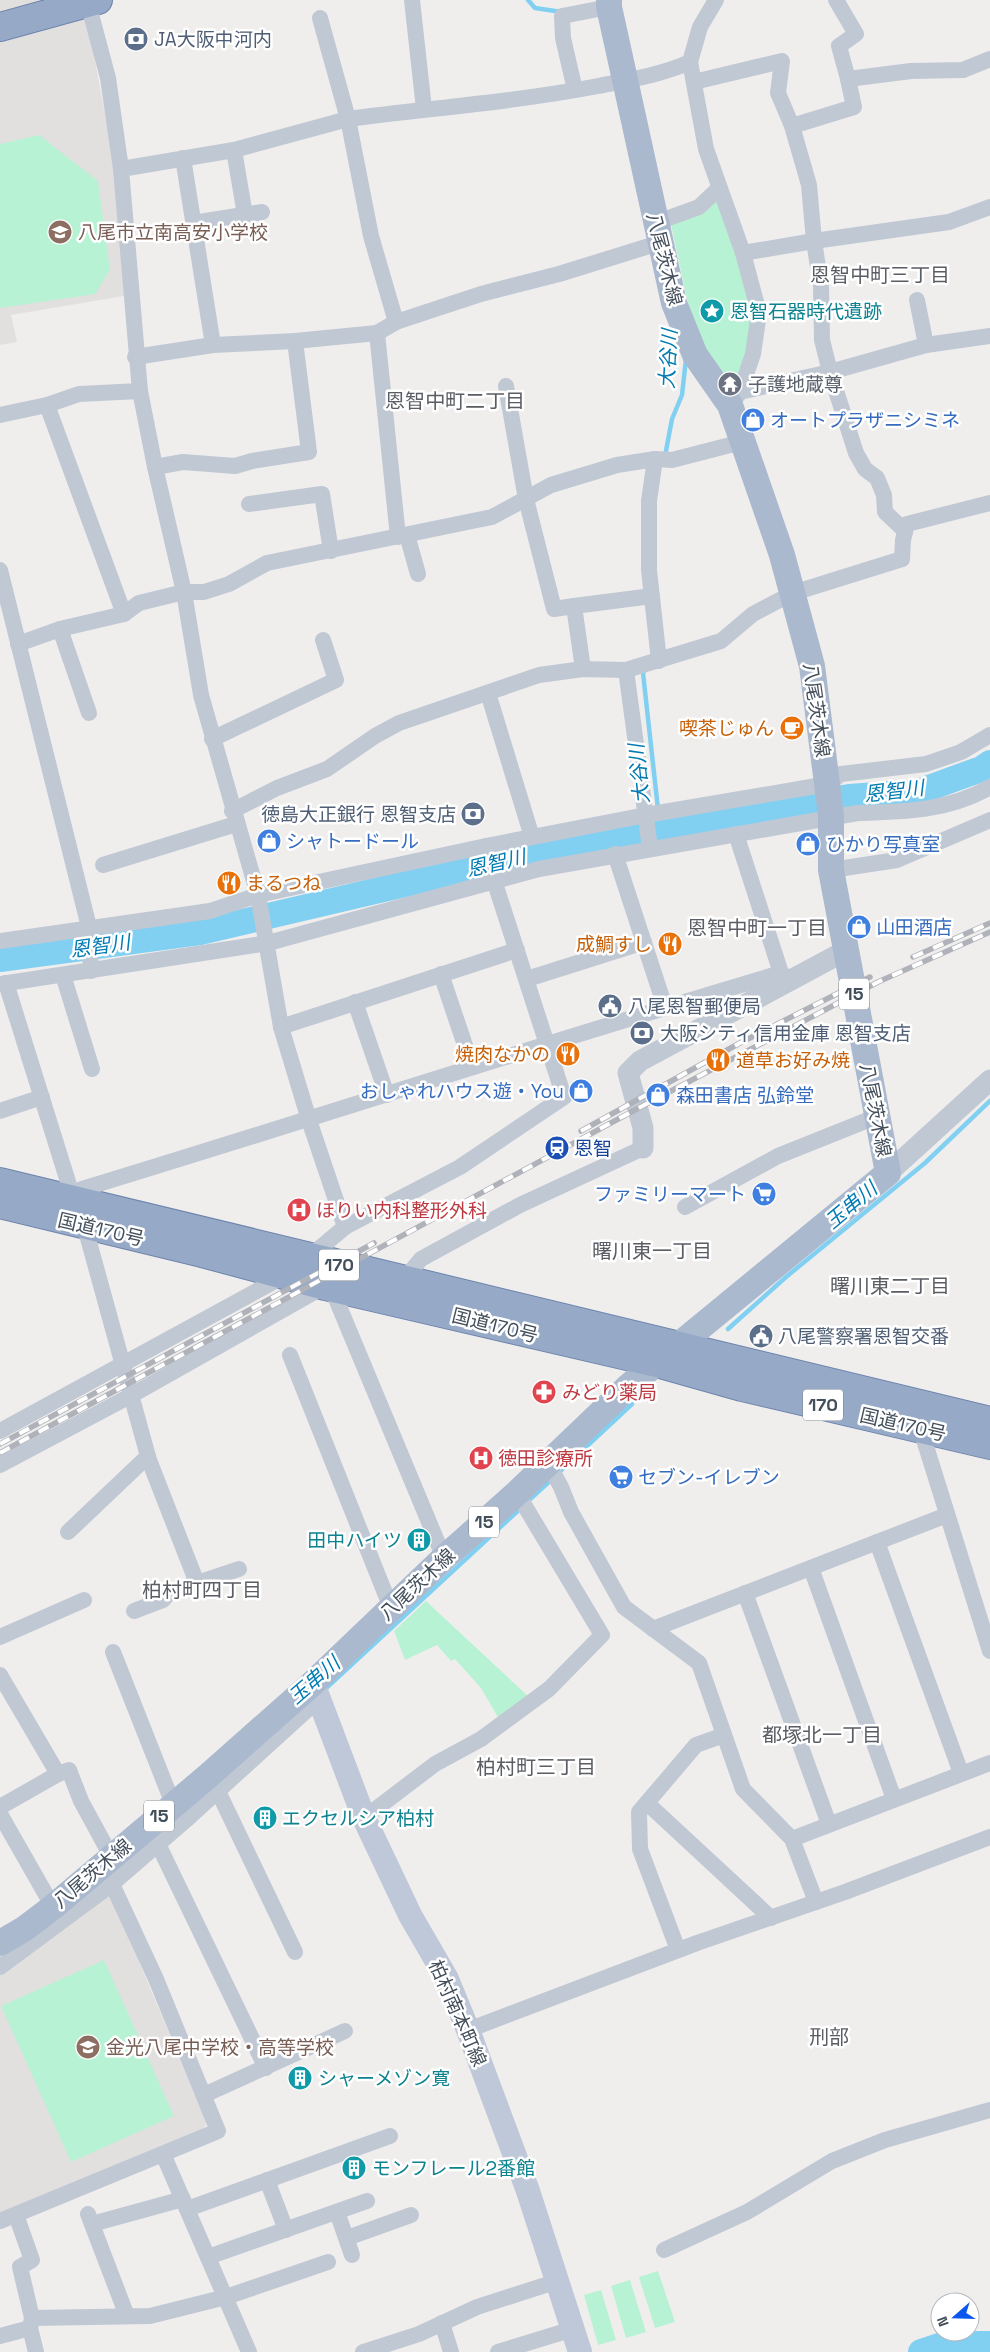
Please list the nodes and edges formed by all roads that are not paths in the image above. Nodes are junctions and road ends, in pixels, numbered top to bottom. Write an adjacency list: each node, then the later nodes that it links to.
1 (412, 0): 15 (street)
2 (716, 0): 10 (street)
3 (836, 0): 11 (street)
4 (93, 1): 8 (highway); 20 (street)
5 (609, 3): 6 (street); 12 (main road, 八尾茨木線 / 15)
6 (577, 6): 14 (street)
7 (320, 18): 16 (street)
8 (0, 27)
9 (990, 59): 11 (street)
10 (690, 62): 12 (street); 13 (street)
11 (848, 79): 17 (street)
12 (625, 80): 14 (street); 26 (main road, 八尾茨木線 / 15)
13 (694, 82): 17 (street); 21 (street)
14 (575, 90): 15 (street)
15 (424, 108): 16 (street)
16 (348, 119): 18 (street); 30 (street)
17 (792, 126): 27 (street)
18 (234, 150): 19 (street); 24 (street)
19 (183, 158): 20 (street); 25 (street)
20 (121, 168): 36 (street)
21 (719, 188): 26 (street); 28 (street)
22 (990, 206): 27 (street)
23 (262, 212): 24 (street)
24 (245, 215): 25 (street)
25 (193, 223): 34 (street)
26 (657, 233): 30 (street); 40 (main road, 八尾茨木線 / 15)
27 (814, 241): 28 (street); 37 (street)
28 (743, 253): 40 (street)
29 (917, 300): 35 (street)
30 (396, 322): 31 (street)
31 (377, 333): 33 (street); 50 (street)
32 (990, 336): 35 (street)
33 (295, 341): 34 (street); 45 (street)
34 (213, 345): 36 (street)
35 (926, 345): 37 (street)
36 (136, 357): 39 (street)
37 (830, 372): 40 (street); 49 (street)
38 (506, 386): 46 (street)
39 (140, 391): 41 (street); 45 (street)
40 (735, 398): 43 (main road, 八尾茨木線 / 15)
41 (47, 405): 42 (street); 58 (street)
42 (0, 415)
43 (742, 442): 44 (street); 55 (main road, 八尾茨木線 / 15)
44 (656, 459): 46 (street); 56 (street)
45 (155, 467): 54 (street)
46 (526, 499): 50 (street); 57 (street)
47 (990, 503): 49 (street)
48 (249, 504): 51 (street)
49 (905, 531): 55 (street)
50 (402, 536): 51 (street); 53 (street)
51 (331, 551): 54 (street)
52 (0, 570): 61 (street)
53 (418, 574)
54 (184, 592): 58 (street); 68 (street)
55 (793, 593): 62 (street); 70 (main road, 八尾茨木線 / 15)
56 (652, 596): 57 (street); 62 (street)
57 (574, 606): 63 (street)
58 (124, 614): 59 (street)
59 (60, 630): 61 (street); 66 (street)
60 (323, 640): 68 (street)
61 (18, 644): 83 (street)
62 (659, 661): 64 (street)
63 (582, 669): 64 (street); 65 (street)
64 (626, 670): 71 (street)
65 (488, 693): 72 (street); 75 (street)
66 (89, 713)
67 (988, 738): 70 (street)
68 (212, 739): 72 (street)
69 (990, 787): 70 (street)
70 (829, 802): 71 (street); 74 (street); 80 (main road, 八尾茨木線 / 15)
71 (646, 815): 75 (street); 77 (street)
72 (234, 817): 79 (street); 82 (street)
73 (990, 820): 80 (street)
74 (736, 834): 77 (street); 92 (street)
75 (532, 837): 76 (street)
76 (486, 846): 81 (street); 82 (street)
77 (650, 846): 78 (street)
78 (615, 854): 81 (street); 86 (street)
79 (103, 865)
80 (830, 870): 88 (main road, 八尾茨木線 / 15)
81 (494, 879): 85 (street); 87 (street)
82 (258, 898): 83 (street); 85 (street)
83 (88, 930): 84 (street); 89 (street)
84 (0, 941)
85 (267, 941): 89 (street); 97 (street)
86 (644, 942): 93 (street); 96 (street)
87 (517, 950): 90 (street); 93 (street)
88 (845, 951): 92 (street); 105 (main road, 八尾茨木線 / 15)
89 (92, 969): 91 (street)
90 (441, 974): 95 (street); 99 (street)
91 (63, 975): 94 (street); 100 (street)
92 (786, 977): 96 (street); 107 (street)
93 (527, 979): 98 (street)
94 (3, 983): 103 (street)
95 (355, 1002): 97 (street); 102 (street)
96 (665, 1007): 98 (street)
97 (281, 1027): 106 (street)
98 (547, 1043): 99 (street); 112 (street)
99 (472, 1066): 102 (street)
100 (92, 1069)
101 (990, 1080): 108 (street)
102 (386, 1095): 106 (street)
103 (42, 1097): 104 (street); 111 (street)
104 (0, 1111)
105 (878, 1116): 108 (main road, 八尾茨木線 / 15); 110 (street)
106 (309, 1120): 111 (street); 112 (street)
107 (643, 1148): 116 (street)
108 (888, 1173): 117 (main road, 八尾茨木線 / 15)
109 (1, 1201): 111 (highway, 国道170号 / 170)
110 (685, 1207)
111 (79, 1210): 113 (highway, 国道170号 / 170); 114 (highway, 国道170号 / 170); 120 (street)
112 (345, 1227): 113 (street)
113 (308, 1258): 116 (highway, 国道170号 / 170)
114 (286, 1275): 115 (highway, 国道170号 / 170); 120 (street)
115 (328, 1286): 116 (highway, 国道170号 / 170); 121 (street); 133 (street)
116 (398, 1291): 117 (highway, 国道170号 / 170); 119 (highway, 国道170号 / 170)
117 (679, 1346): 119 (main road, 八尾茨木線 / 15); 122 (highway, 国道170号 / 170)
118 (290, 1355): 139 (street)
119 (657, 1363): 123 (highway, 国道170号 / 170); 127 (main road, 八尾茨木線 / 15)
120 (124, 1364): 121 (street); 124 (street)
121 (132, 1395): 126 (street); 128 (street)
122 (990, 1421)
123 (920, 1427): 125 (highway, 国道170号 / 170); 130 (street)
124 (0, 1431)
125 (990, 1445)
126 (148, 1456): 131 (street); 136 (street)
127 (548, 1463): 129 (main road, 八尾茨木線 / 15); 141 (street)
128 (0, 1465)
129 (518, 1493): 133 (main road, 八尾茨木線 / 15); 157 (street)
130 (947, 1515): 132 (street); 143 (street)
131 (68, 1532)
132 (877, 1542): 134 (street); 149 (street)
133 (444, 1558): 139 (main road, 八尾茨木線 / 15)
134 (811, 1568): 137 (street); 152 (street)
135 (239, 1569): 136 (street)
136 (197, 1583): 140 (street)
137 (745, 1593): 141 (street); 158 (street)
138 (84, 1600): 142 (street)
139 (391, 1608): 146 (main road, 八尾茨木線 / 15)
140 (134, 1611)
141 (653, 1629): 147 (street)
142 (0, 1637)
143 (990, 1651)
144 (114, 1652): 154 (street)
145 (0, 1675): 150 (street)
146 (316, 1691): 151 (main road, 八尾茨木線 / 15); 157 (main road, 柏村南本町線)
147 (724, 1735): 153 (street); 160 (street)
148 (990, 1762): 149 (street)
149 (961, 1773): 152 (street)
150 (58, 1774): 155 (street); 162 (street)
151 (214, 1783): 154 (main road, 八尾茨木線 / 15); 161 (street); 168 (street)
152 (894, 1799): 158 (street)
153 (647, 1803): 165 (street); 167 (street)
154 (173, 1804): 162 (main road, 八尾茨木線 / 15)
155 (0, 1806)
156 (0, 1814): 164 (street)
157 (364, 1818): 170 (main road, 柏村南本町線)
158 (829, 1824): 160 (street)
159 (990, 1837): 163 (street)
160 (792, 1838): 163 (street)
161 (158, 1844): 162 (street); 172 (street)
162 (107, 1872): 164 (main road, 八尾茨木線 / 15); 169 (street); 173 (street)
163 (816, 1902): 165 (street)
164 (53, 1907): 166 (main road, 八尾茨木線 / 15)
165 (771, 1918): 167 (street)
166 (0, 1942)
167 (678, 1950): 170 (street)
168 (295, 1952)
169 (0, 1967)
170 (468, 2030): 190 (main road, 柏村南本町線)
171 (345, 2031): 172 (street)
172 (266, 2068): 173 (street)
173 (204, 2095): 176 (street)
174 (990, 2110): 186 (street)
175 (390, 2136): 177 (street)
176 (163, 2154): 179 (street); 182 (street)
177 (267, 2180): 179 (street); 184 (street)
178 (367, 2201): 180 (street)
179 (185, 2204): 188 (street); 192 (street)
180 (337, 2212): 184 (street); 185 (street)
181 (412, 2214): 185 (street)
182 (16, 2215): 183 (street); 193 (street)
183 (0, 2221)
184 (286, 2230): 188 (street)
185 (347, 2238): 187 (street)
186 (664, 2250)
187 (352, 2255)
188 (208, 2257): 191 (street)
189 (328, 2262): 191 (street)
190 (558, 2281): 194 (street); 195 (main road, 柏村南本町線)
191 (226, 2297): 192 (street); 198 (street)
192 (128, 2316): 193 (street)
193 (31, 2323): 196 (street); 197 (street)
194 (442, 2323): 199 (street); 200 (street)
195 (573, 2329): 201 (street); 202 (main road, 柏村南本町線)
196 (1, 2330)
197 (36, 2352)
198 (249, 2352)
199 (364, 2352)
200 (451, 2352)
201 (498, 2352)
202 (580, 2352)

